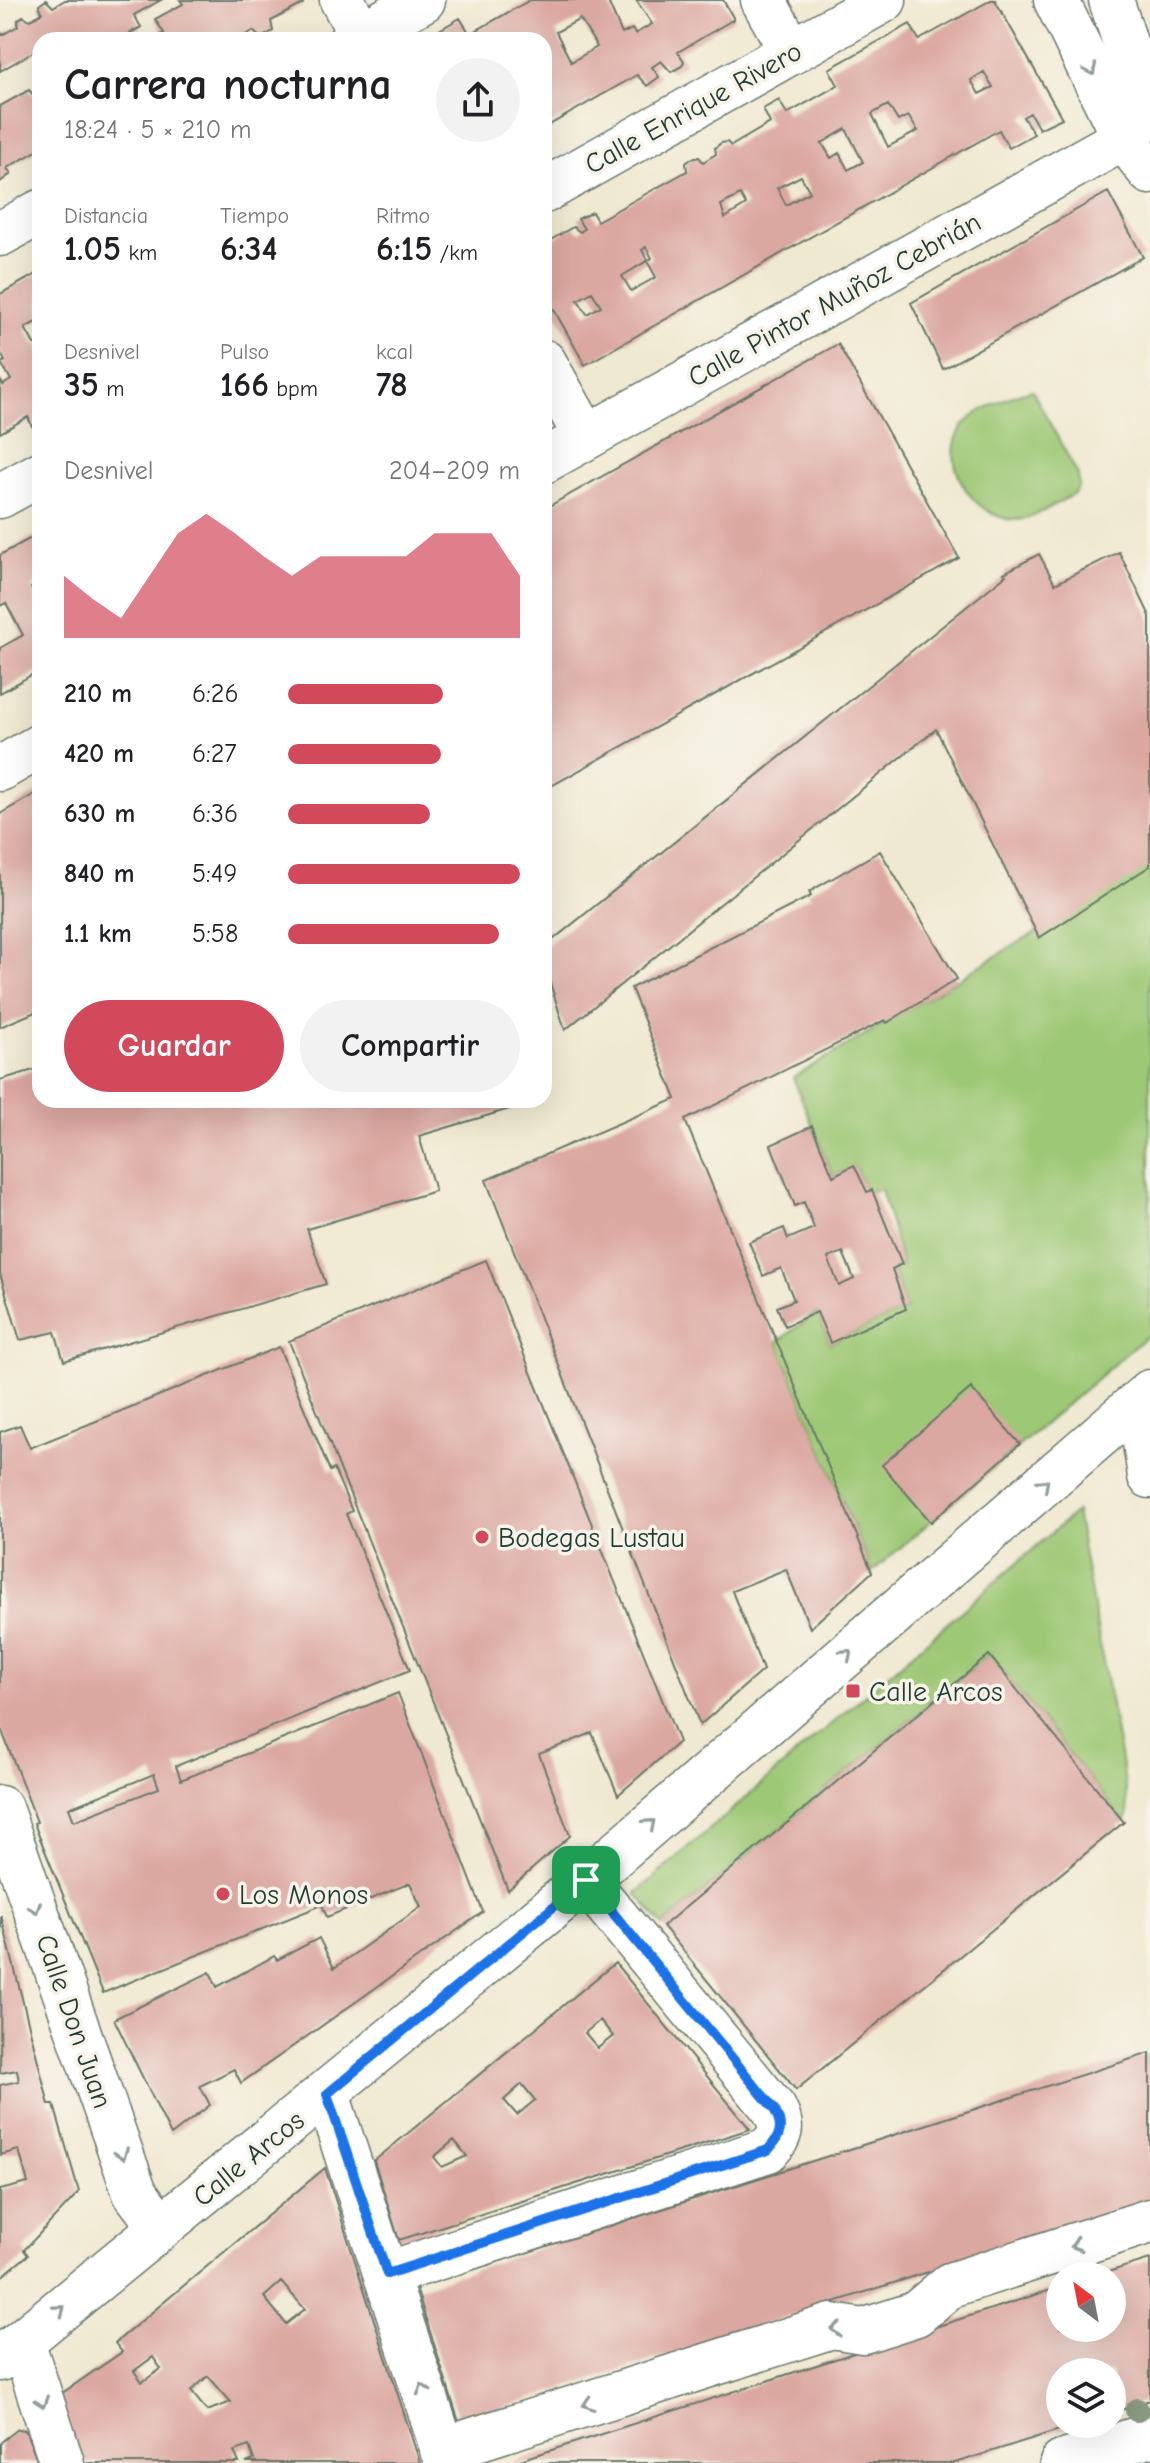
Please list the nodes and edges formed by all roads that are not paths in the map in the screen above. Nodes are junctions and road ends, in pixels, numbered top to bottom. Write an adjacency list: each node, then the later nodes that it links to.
1 (423, 0): 6 (street)
2 (763, 0): 7 (street)
3 (884, 0): 7 (street, Calle Enrique Rivero)
4 (1056, 0): 8 (street, one-way to 8)
5 (1111, 0): 8 (street)
6 (355, 29)
7 (792, 52): 10 (street, Calle Enrique Rivero)
8 (1137, 128): 9 (street); 14 (street, Calle Pintor Muñoz Cebrián)
9 (1150, 172)
10 (552, 187)
11 (32, 216): 12 (street)
12 (0, 234)
13 (552, 376): 14 (street)
14 (586, 437): 15 (street, Calle Pintor Muñoz Cebrián)
15 (552, 456)
16 (32, 478): 17 (street)
17 (0, 496)
18 (32, 751): 19 (street)
19 (0, 769)
20 (1144, 1397): 21 (street); 23 (street, Calle Arcos, one-way to 20)
21 (1150, 1476)
22 (0, 1808): 26 (street, Calle Don Juan, one-way to 26)
23 (586, 1880): 24 (street, Calle Arcos); 27 (street)
24 (327, 2094): 26 (street, Calle Arcos); 27 (street)
25 (1150, 2221): 30 (street, one-way to 30)
26 (161, 2227): 28 (street, Calle Arcos, one-way to 26)
27 (387, 2274): 30 (street, one-way to 27)
28 (11, 2350): 31 (street, one-way to 31)
29 (1150, 2435): 32 (street)
30 (444, 2456)
31 (62, 2463)
32 (1062, 2463)

